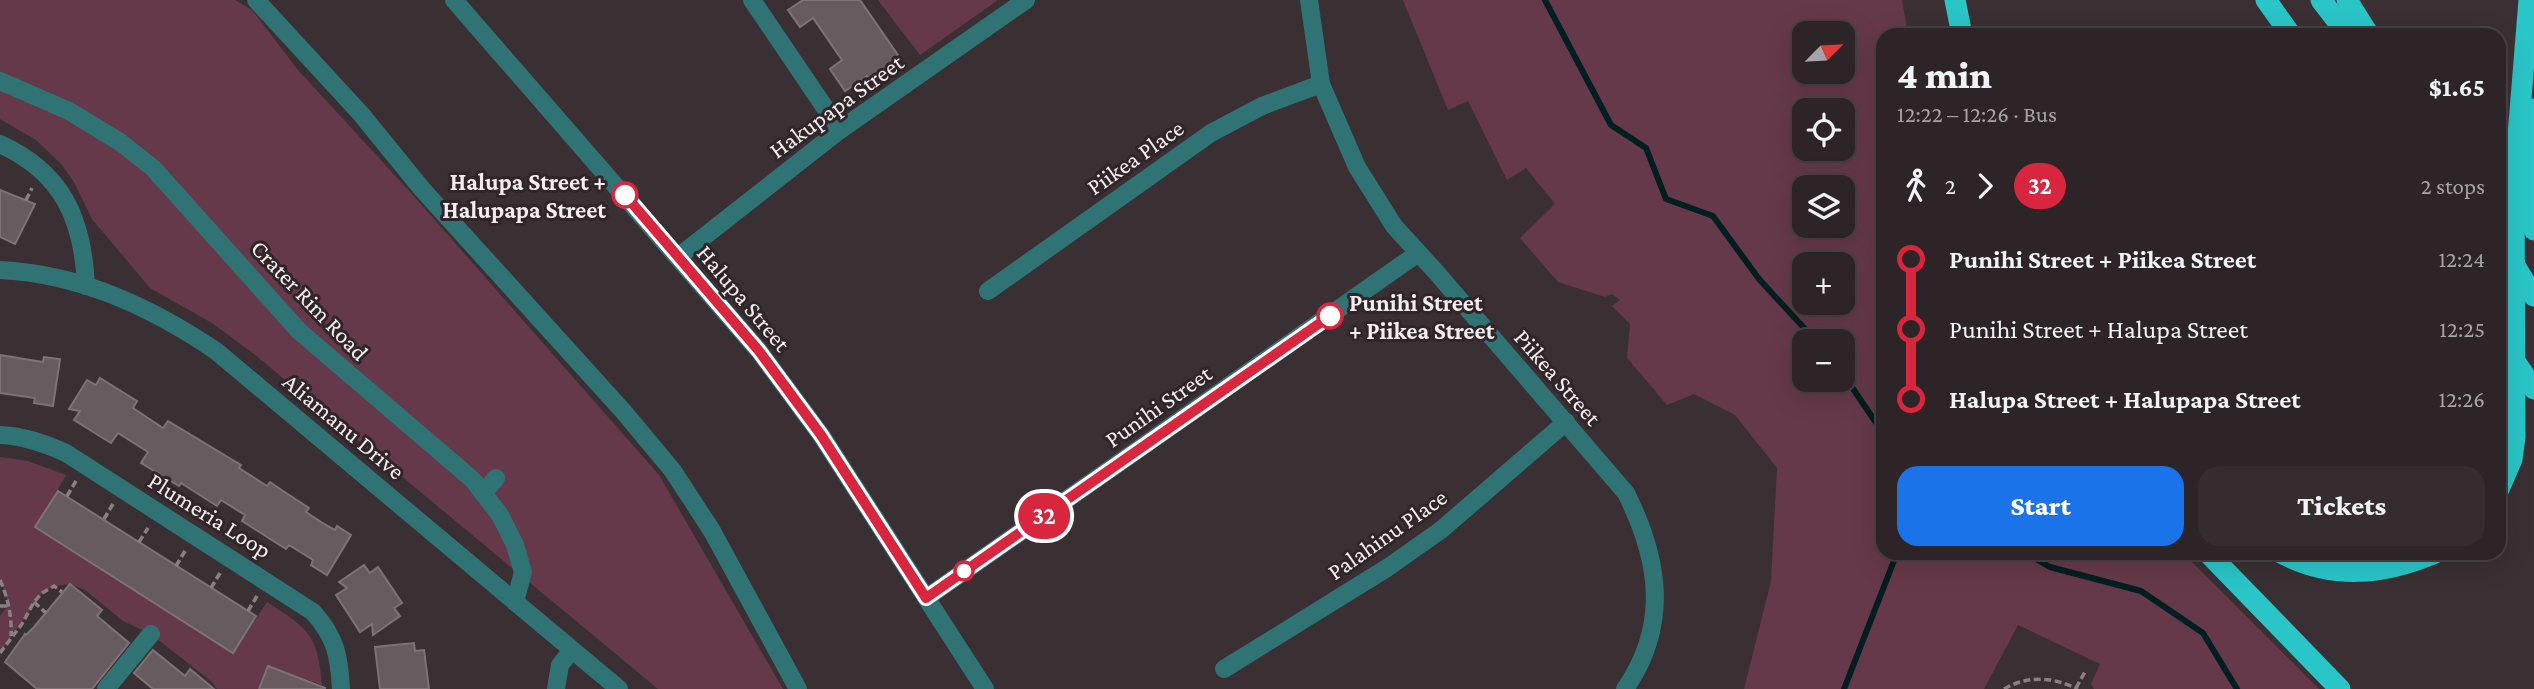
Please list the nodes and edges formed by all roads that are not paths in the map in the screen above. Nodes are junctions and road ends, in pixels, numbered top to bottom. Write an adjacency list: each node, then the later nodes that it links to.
1 (256, 0): 47 (street)
2 (454, 0): 23 (street, Halupa Street)
3 (752, 0): 17 (street)
4 (1026, 0): 17 (street, Hakupapa Street)
5 (1309, 0): 16 (street, Piikea Street)
6 (1955, 0): 11 (highway)
7 (2266, 0): 12 (highway)
8 (2321, 0): 13 (highway)
9 (2347, 0): 14 (highway)
10 (2529, 0): 19 (highway); 32 (highway)
11 (1961, 28)
12 (2286, 28)
13 (2343, 28)
14 (2365, 28)
15 (0, 81): 34 (street, Crater Rim Road)
16 (1321, 84): 22 (street, Piikea Street); 26 (street, Piikea Place)
17 (840, 130): 23 (street, Hakupapa Street)
18 (0, 144): 25 (street)
19 (2534, 216): 20 (highway)
20 (2534, 230)
21 (2506, 252): 27 (highway)
22 (1417, 254): 30 (street, Piikea Street); 38 (street, Punihi Street)
23 (678, 257): 38 (street, Halupa Street)
24 (0, 270): 25 (street, Aliamanu Drive)
25 (86, 286): 39 (street, Aliamanu Drive)
26 (988, 290)
27 (2534, 296)
28 (2506, 347): 29 (highway)
29 (2534, 389)
30 (1566, 422): 42 (street, Palahinu Place); 49 (street, Piikea Street)
31 (0, 435): 44 (street, Plumeria Loop)
32 (2506, 473)
33 (496, 478): 34 (street)
34 (483, 493): 39 (street, Crater Rim Road)
35 (2215, 560): 50 (highway)
36 (2298, 560): 37 (highway)
37 (2414, 560)
38 (926, 598): 48 (street, Halupa Street)
39 (515, 602): 41 (street, Aliamanu Drive)
40 (151, 634): 43 (street)
41 (572, 650): 45 (street); 46 (street, Aliamanu Drive)
42 (1224, 669)
43 (106, 689)
44 (341, 689)
45 (556, 689)
46 (619, 689)
47 (798, 689)
48 (985, 689)
49 (1625, 689)
50 (2340, 689)

